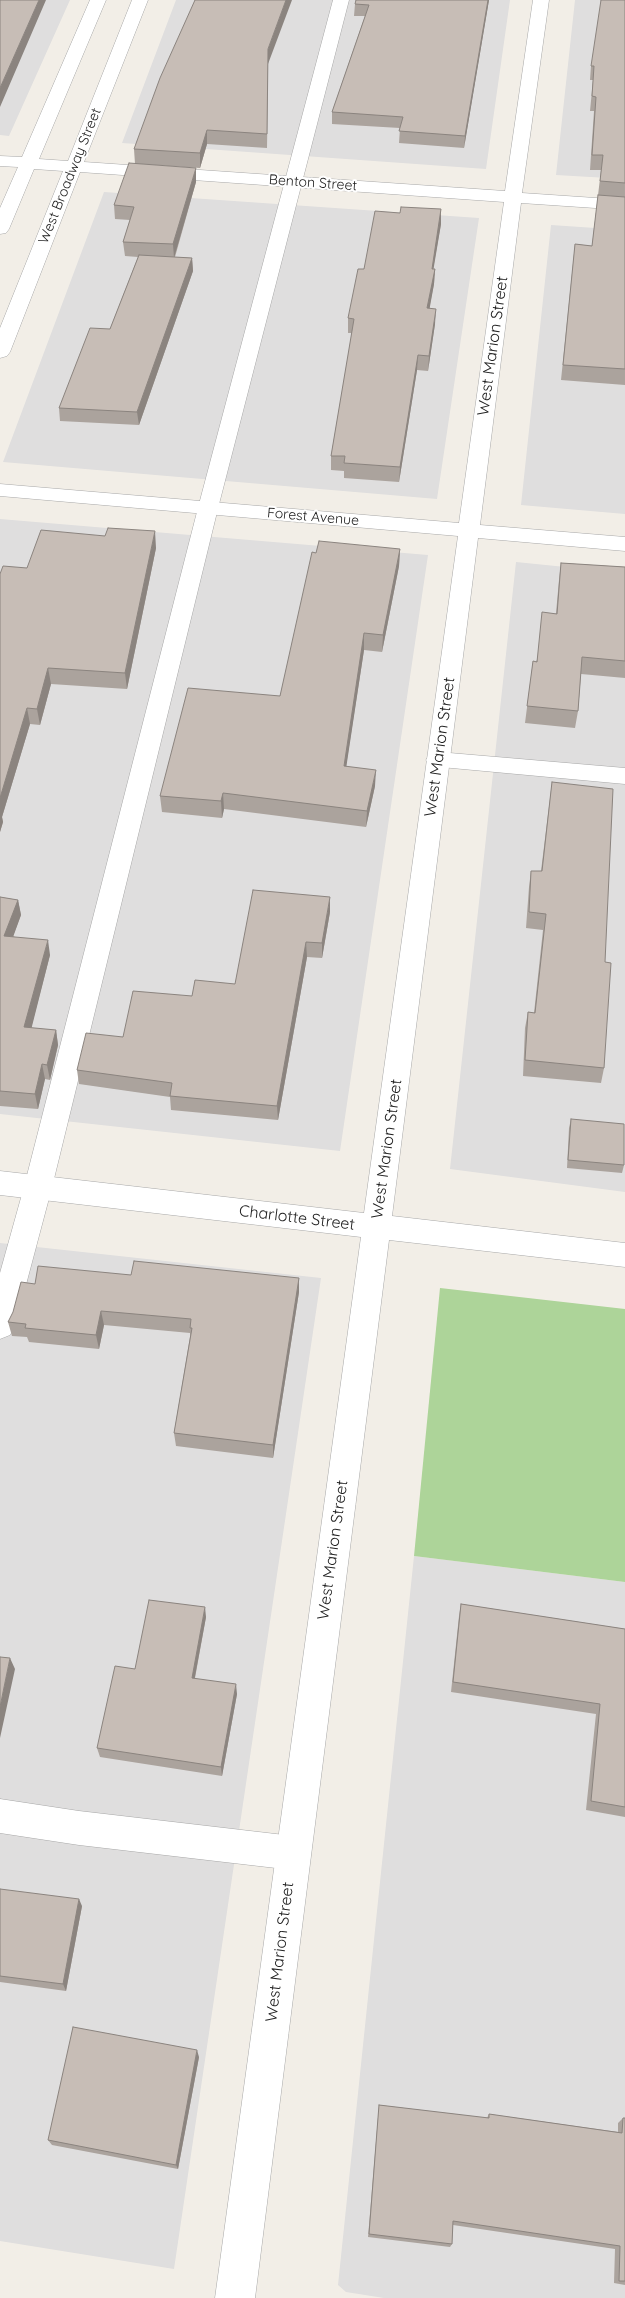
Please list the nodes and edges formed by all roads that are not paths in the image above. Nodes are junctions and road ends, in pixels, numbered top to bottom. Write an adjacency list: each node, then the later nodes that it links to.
1 (98, 0): 6 (street)
2 (140, 0): 7 (street, West Broadway Street)
3 (342, 0): 8 (street)
4 (542, 0): 9 (street, West Marion Street)
5 (0, 161): 6 (street, Benton Street)
6 (28, 163): 7 (street, Benton Street); 11 (street)
7 (74, 166): 8 (street, Benton Street); 12 (street, West Broadway Street)
8 (294, 181): 9 (street, Benton Street); 14 (street)
9 (513, 197): 10 (street, Benton Street); 15 (street, West Marion Street)
10 (625, 205)
11 (0, 229)
12 (0, 352)
13 (0, 490): 14 (street, Forest Avenue)
14 (208, 508): 15 (street, Forest Avenue); 20 (street)
15 (469, 530): 16 (street, Forest Avenue); 17 (street, West Marion Street)
16 (625, 544)
17 (438, 760): 18 (street); 21 (street, West Marion Street)
18 (625, 776)
19 (0, 1183): 20 (street, Charlotte Street)
20 (38, 1187): 21 (street, Charlotte Street); 23 (street)
21 (376, 1227): 22 (street, Charlotte Street); 25 (street, West Marion Street)
22 (625, 1254)
23 (0, 1326)
24 (0, 1816): 25 (street)
25 (293, 1853): 26 (street, West Marion Street)
26 (235, 2298)

